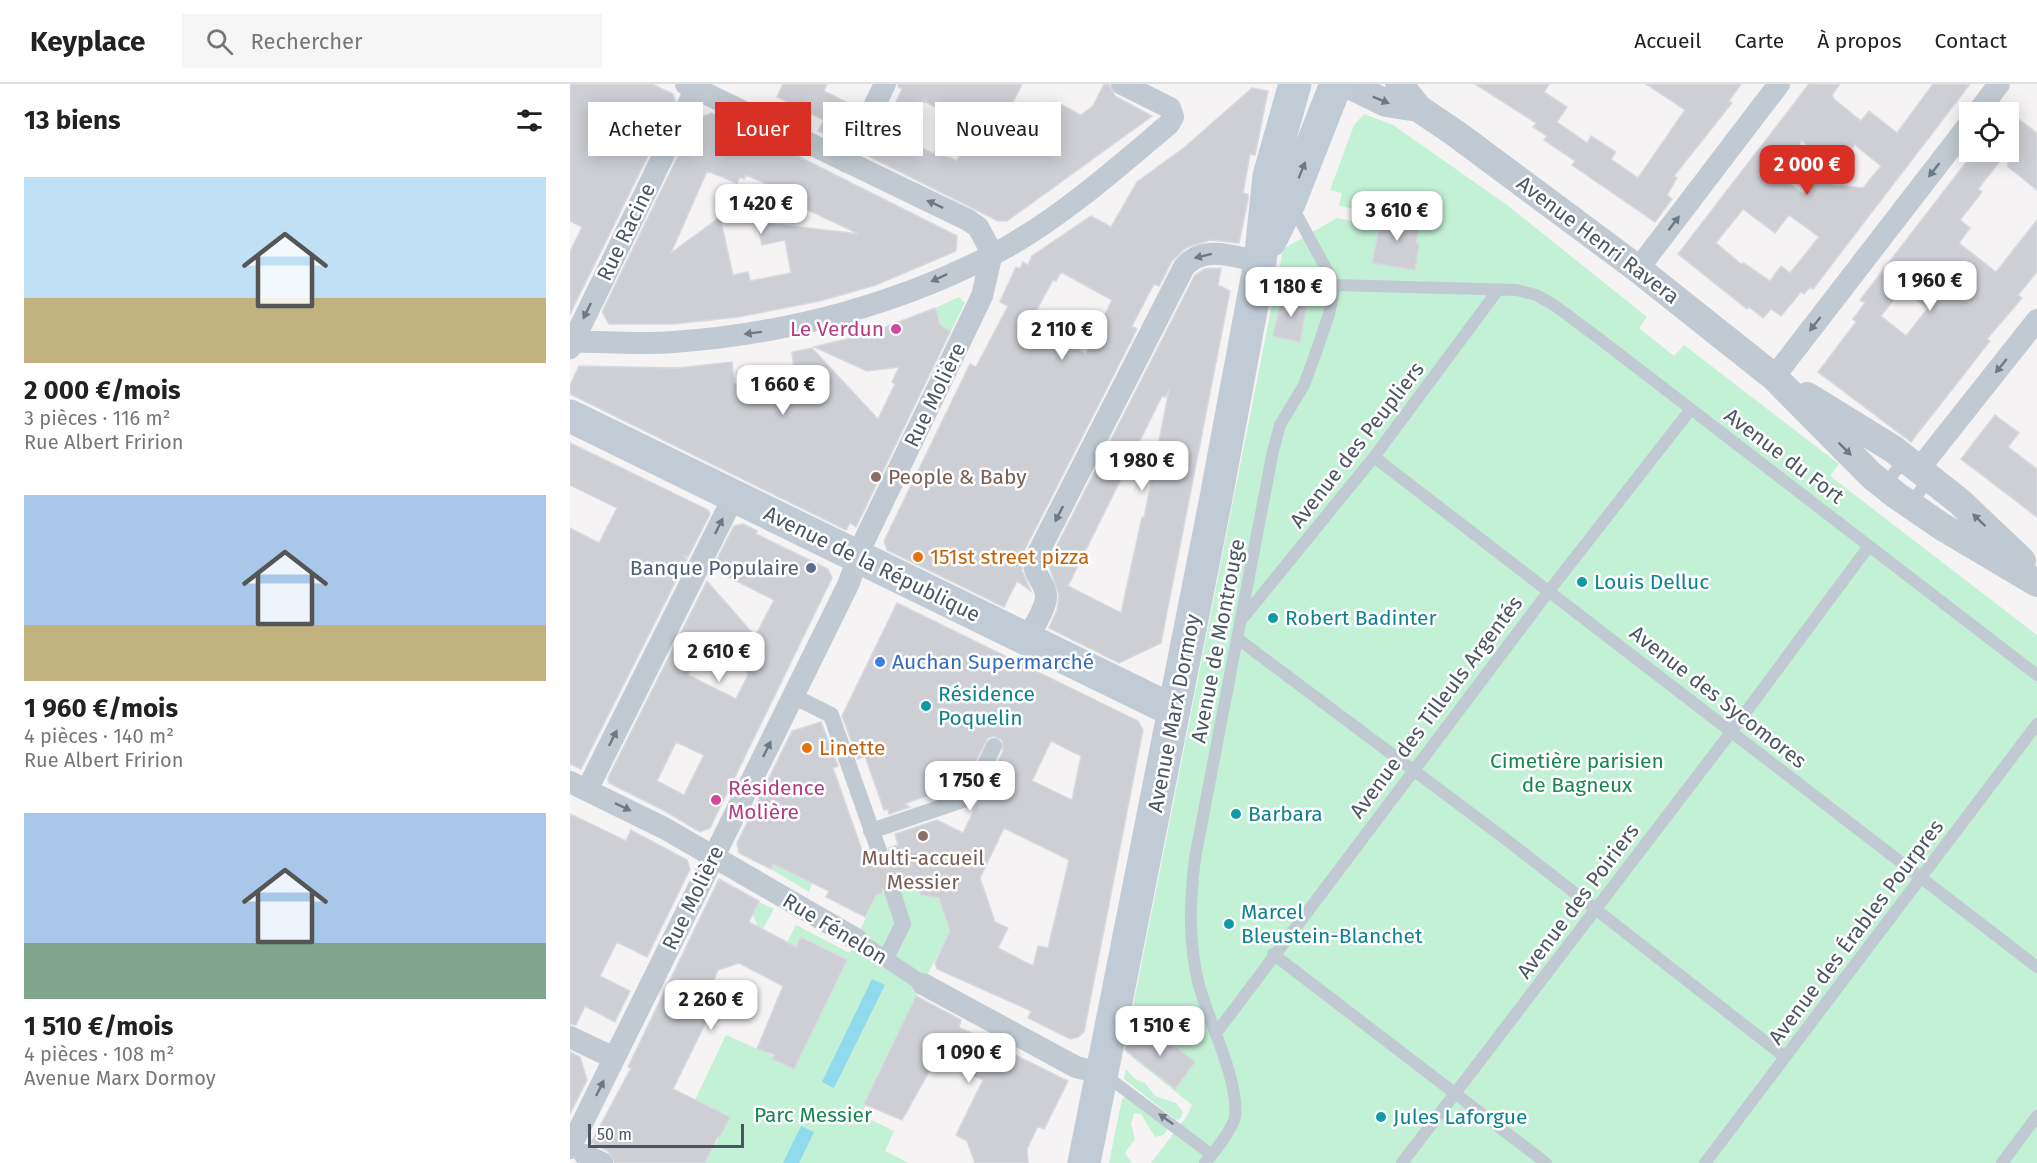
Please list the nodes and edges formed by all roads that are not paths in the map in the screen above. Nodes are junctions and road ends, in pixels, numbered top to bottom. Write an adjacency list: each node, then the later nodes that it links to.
1 (885, 84): 13 (street)
2 (1122, 84): 15 (street)
3 (1295, 84): 16 (main road, Avenue Marx Dormoy)
4 (1336, 84): 14 (main road, Avenue Marx Dormoy, one-way to 4)
5 (1347, 84): 11 (street, Avenue Henri Ravera, one-way to 11)
6 (1399, 84): 11 (street, Avenue Henri Ravera)
7 (1779, 84): 17 (street, one-way to 7)
8 (1999, 84): 10 (street)
9 (693, 85): 13 (street); 21 (street, Rue Racine, one-way to 21)
10 (1986, 102)
11 (1418, 108): 17 (street, Avenue Henri Ravera)
12 (1959, 137): 22 (street, one-way to 22)
13 (847, 162): 15 (street, one-way to 13)
14 (1290, 201): 16 (main road, Avenue Marx Dormoy); 18 (lane)
15 (992, 254): 21 (street, one-way to 21); 30 (street, Rue Molière)
16 (1260, 262): 35 (street, one-way to 35); 39 (main road, Avenue Marx Dormoy)
17 (1638, 269): 22 (street, Avenue Henri Ravera)
18 (1335, 285): 19 (lane); 34 (lane, Avenue de Montrouge)
19 (1498, 290): 23 (lane, Avenue du Fort); 25 (lane, Avenue des Peupliers)
20 (2036, 324): 26 (street, one-way to 26)
21 (571, 345)
22 (1774, 377): 26 (street, Avenue Henri Ravera); 27 (street, Avenue Henri Ravera, one-way to 27)
23 (1691, 409): 29 (lane, Avenue du Fort); 33 (lane, Avenue des Tilleuls Argentés)
24 (570, 416): 28 (main road, Avenue de la République)
25 (1374, 457): 33 (lane, Avenue des Sycomores); 34 (lane, Avenue des Peupliers)
26 (1919, 469): 27 (lane); 27 (lane); 31 (street, Avenue Henri Ravera, one-way to 26)
27 (1896, 495): 32 (street, Avenue Henri Ravera)
28 (734, 496): 30 (main road, Avenue de la République); 44 (street, one-way to 28)
29 (1869, 546): 37 (lane, Avenue du Fort); 41 (lane, Avenue des Poiriers)
30 (858, 558): 35 (main road, Avenue de la République); 38 (street, Rue Molière)
31 (2037, 575)
32 (2037, 583)
33 (1549, 591): 41 (lane, Avenue des Sycomores); 43 (lane, Avenue des Tilleuls Argentés)
34 (1242, 620): 36 (lane, Avenue de Montrouge)
35 (1027, 639): 39 (main road, Avenue de la République)
36 (1238, 639): 43 (lane); 56 (lane, Avenue de Montrouge)
37 (2037, 675)
38 (796, 697): 45 (street); 47 (street, Rue Molière, one-way to 38)
39 (1174, 711): 60 (main road, Avenue Marx Dormoy)
40 (2037, 724): 48 (lane, Avenue des Érables Pourpres)
41 (1731, 732): 48 (lane, Avenue des Sycomores); 50 (lane, Avenue des Poiriers)
42 (994, 746): 45 (street)
43 (1414, 771): 50 (lane); 52 (lane, Avenue des Tilleuls Argentés)
44 (578, 786): 47 (street, Rue Fénelon, one-way to 47)
45 (871, 831): 46 (street)
46 (879, 851)
47 (713, 858): 51 (street, Rue Fénelon); 58 (street, Rue Molière)
48 (1921, 878): 54 (lane, Avenue des Sycomores); 59 (lane, Avenue des Érables Pourpres)
49 (892, 890): 53 (street)
50 (1597, 909): 59 (lane); 61 (lane, Avenue des Poiriers)
51 (856, 939): 53 (street, Rue Fénelon)
52 (1274, 954): 56 (lane, Avenue des Tilleuls Argentés); 61 (lane)
53 (886, 958): 55 (street, Rue Fénelon)
54 (2037, 967)
55 (923, 984): 60 (street, Rue Fénelon)
56 (1217, 1032): 64 (lane, Avenue de Montrouge)
57 (570, 1036): 58 (street)
58 (614, 1058): 63 (street, Rue Molière, one-way to 58)
59 (1785, 1058): 68 (lane, Avenue des Érables Pourpres)
60 (1101, 1072): 64 (lane, one-way to 60); 65 (main road, Avenue Marx Dormoy)
61 (1456, 1092): 66 (lane, Avenue des Poiriers); 67 (lane)
62 (2037, 1116): 69 (lane)
63 (586, 1155)
64 (1209, 1159)
65 (1084, 1163)
66 (1402, 1163)
67 (1546, 1163)
68 (1706, 1163)
69 (2002, 1163)

